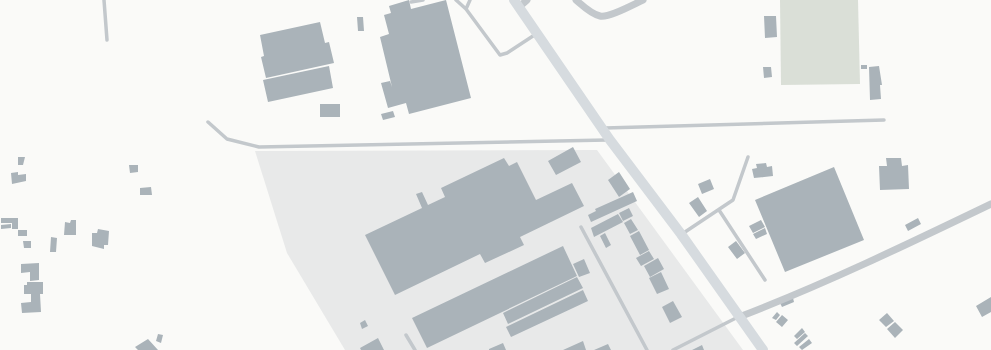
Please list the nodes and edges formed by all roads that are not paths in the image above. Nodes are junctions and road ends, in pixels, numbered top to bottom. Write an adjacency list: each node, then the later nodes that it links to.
1 (104, 0): 11 (lane)
2 (423, 0): 7 (lane)
3 (456, 0): 9 (lane)
4 (470, 0): 9 (lane)
5 (576, 0): 6 (street)
6 (643, 0)
7 (411, 2)
8 (520, 2): 10 (main road)
9 (466, 9): 10 (lane)
10 (536, 34): 14 (main road)
11 (107, 40)
12 (884, 120): 14 (lane)
13 (208, 122): 15 (lane)
14 (602, 128): 15 (main road)
15 (610, 140): 20 (main road)
16 (748, 157): 18 (lane)
17 (991, 204): 22 (street)
18 (719, 210): 20 (lane); 21 (lane)
19 (581, 227): 25 (lane)
20 (681, 234): 22 (main road)
21 (765, 280)
22 (738, 317): 26 (lane); 27 (main road)
23 (406, 335): 24 (lane)
24 (415, 350)
25 (647, 350)
26 (673, 350)
27 (763, 350)

